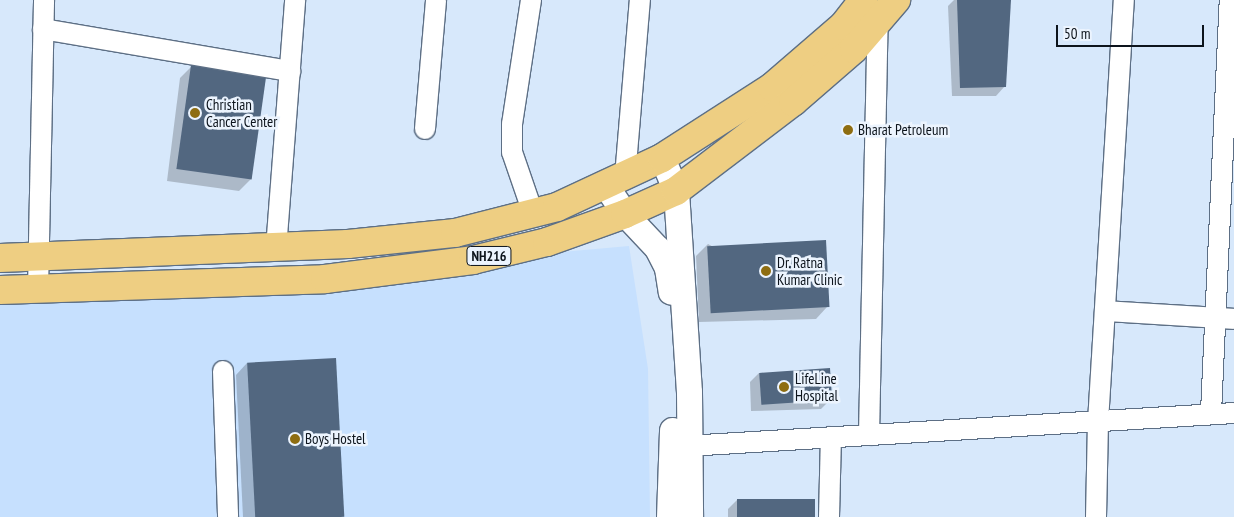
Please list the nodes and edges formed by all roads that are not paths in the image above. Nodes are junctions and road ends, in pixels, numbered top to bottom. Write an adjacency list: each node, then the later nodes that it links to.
1 (44, 0): 10 (street)
2 (295, 0): 11 (street)
3 (436, 0): 12 (street)
4 (531, 0): 16 (street)
5 (640, 0): 14 (street)
6 (896, 0): 9 (highway, NH216)
7 (1124, 0): 23 (street)
8 (1230, 0): 24 (street)
9 (871, 10): 13 (highway, NH216); 15 (highway, NH216); 29 (street)
10 (43, 29): 11 (street); 19 (street)
11 (290, 71): 18 (street)
12 (425, 129)
13 (662, 158): 14 (highway, NH216); 15 (street)
14 (615, 182): 16 (highway, NH216); 17 (street)
15 (676, 191): 17 (highway, NH216); 31 (street)
16 (533, 213): 18 (highway, NH216)
17 (625, 214): 21 (highway, NH216); 33 (street)
18 (276, 249): 19 (highway, NH216)
19 (38, 256): 20 (highway, NH216); 21 (street)
20 (0, 258)
21 (38, 289): 22 (highway, NH216)
22 (0, 290)
23 (1105, 311): 24 (street); 28 (street)
24 (1225, 319): 26 (street)
25 (223, 371): 32 (street)
26 (1211, 413): 27 (street); 28 (street)
27 (1234, 413)
28 (1098, 422): 29 (street); 36 (street)
29 (869, 435): 30 (street)
30 (831, 437): 31 (street); 35 (street)
31 (687, 446): 34 (street)
32 (228, 517)
33 (669, 517)
34 (690, 517)
35 (829, 517)
36 (1096, 517)

